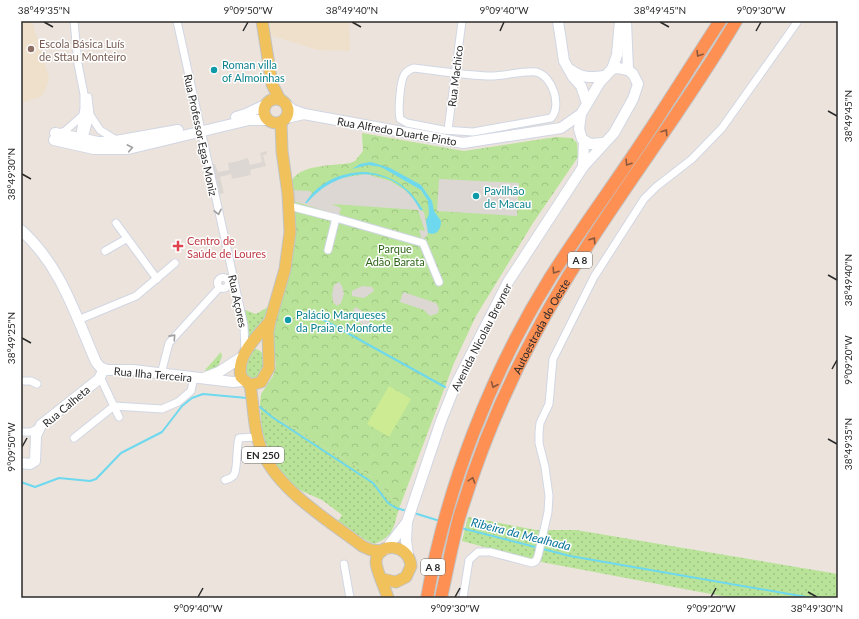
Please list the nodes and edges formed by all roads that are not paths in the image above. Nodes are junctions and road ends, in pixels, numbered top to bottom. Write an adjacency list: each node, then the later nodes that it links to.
1 (74, 21): 21 (street)
2 (177, 21): 24 (street, Rua Professor Egas Moniz)
3 (262, 21): 15 (main road)
4 (462, 21): 14 (street, Rua Machico)
5 (558, 21): 11 (street)
6 (620, 21): 13 (street)
7 (626, 21): 12 (street, Avenida Nicolau Breyner)
8 (720, 21): 73 (highway, Autoestrada do Oeste / A 8, one-way to 73)
9 (736, 21): 74 (highway, Autoestrada do Oeste / A 8, one-way to 9)
10 (798, 21): 75 (street)
11 (566, 66): 13 (street); 17 (street)
12 (628, 70): 13 (street); 30 (street, Avenida Nicolau Breyner)
13 (608, 72): 17 (street)
14 (456, 73): 25 (street, Rua Machico); 25 (street); 25 (street)
15 (272, 84): 16 (main road); 18 (main road)
16 (283, 102): 18 (main road); 19 (street, Rua Alfredo Duarte Pinto); 22 (main road)
17 (587, 102): 20 (street)
18 (266, 103): 22 (main road); 24 (street)
19 (304, 114): 22 (street, Rua Alfredo Duarte Pinto); 23 (street, Rua Alfredo Duarte Pinto)
20 (581, 114): 23 (street, Rua Alfredo Duarte Pinto); 27 (street, Avenida Nicolau Breyner)
21 (87, 115): 26 (street); 28 (street); 29 (street)
22 (277, 121): 24 (street, Rua Alfredo Duarte Pinto); 32 (main road)
23 (561, 128): 27 (street, Rua Alfredo Duarte Pinto)
24 (201, 129): 28 (street, one-way to 24); 29 (street); 37 (street, Rua Professor Egas Moniz, one-way to 37)
25 (448, 130)
26 (56, 135): 28 (street)
27 (582, 138): 30 (street); 31 (street, Avenida Nicolau Breyner)
28 (81, 141): 29 (street)
29 (120, 141)
30 (603, 143): 31 (street, Avenida Nicolau Breyner)
31 (582, 167): 63 (street, Avenida Nicolau Breyner)
32 (289, 206): 33 (street); 45 (main road)
33 (336, 218): 38 (street); 42 (street)
34 (116, 223): 36 (street)
35 (21, 230): 44 (street)
36 (126, 239): 39 (street); 41 (street)
37 (227, 250): 43 (street, Rua Açores)
38 (328, 250)
39 (105, 251)
40 (175, 263): 41 (street)
41 (157, 279): 44 (street)
42 (439, 282)
43 (236, 294): 46 (street, Rua Açores); 49 (street, one-way to 43)
44 (78, 320): 48 (street)
45 (270, 321): 46 (main road); 47 (main road)
46 (245, 352): 47 (main road); 50 (street, Rua Ilha Terceira); 53 (main road)
47 (268, 353): 53 (main road)
48 (104, 369): 49 (street, Rua Ilha Terceira); 51 (street, Rua Calheta)
49 (161, 374): 50 (street, Rua Ilha Terceira)
50 (198, 378): 53 (street, Rua Ilha Terceira); 55 (street)
51 (99, 379): 55 (street); 57 (street, Rua Calheta)
52 (21, 381): 54 (street)
53 (250, 383): 59 (main road, EN 250)
54 (37, 384)
55 (114, 406): 56 (street); 60 (street)
56 (120, 417)
57 (39, 428): 58 (street, Rua Calheta); 61 (street)
58 (21, 432)
59 (257, 437): 62 (street); 64 (main road, EN 250)
60 (74, 438)
61 (21, 463)
62 (225, 480)
63 (407, 522): 65 (street, Avenida Nicolau Breyner); 66 (street, Avenida Nicolau Breyner)
64 (362, 546): 65 (main road); 68 (main road)
65 (384, 550): 66 (main road); 68 (main road)
66 (408, 555): 70 (main road)
67 (344, 564): 71 (street)
68 (376, 567): 69 (main road)
69 (382, 579): 70 (main road); 72 (main road)
70 (396, 582): 72 (main road)
71 (350, 598)
72 (389, 598)
73 (427, 598)
74 (441, 598)
75 (463, 598)

